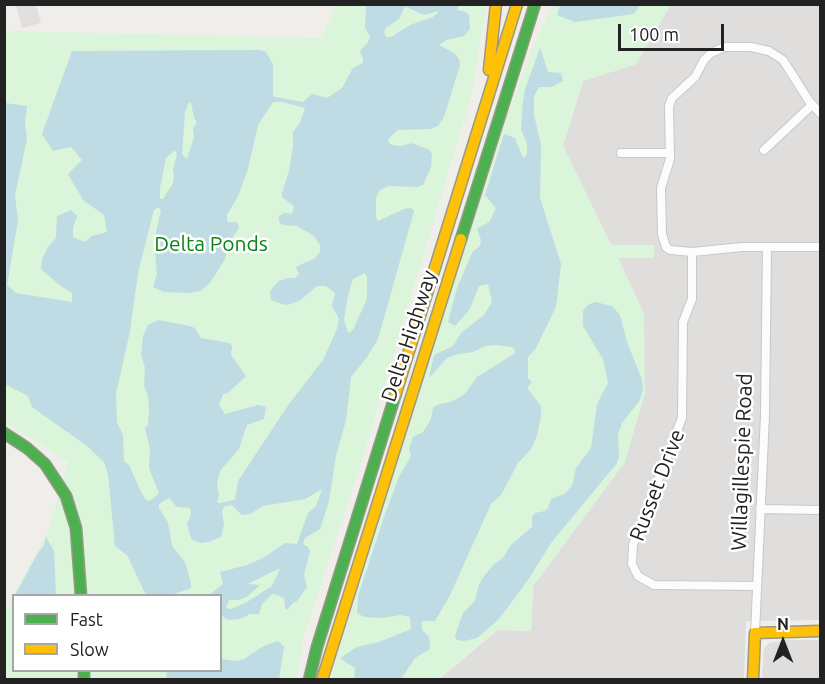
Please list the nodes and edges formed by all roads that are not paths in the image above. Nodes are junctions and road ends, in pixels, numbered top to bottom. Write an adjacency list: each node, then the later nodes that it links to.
1 (496, 4): 8 (main road)
2 (517, 4): 8 (main road, Delta Highway)
3 (535, 4): 5 (main road, Delta Highway)
4 (544, 4): 5 (main road)
5 (525, 39): 23 (main road, Delta Highway)
6 (812, 105): 7 (street); 9 (street); 11 (street)
7 (820, 113)
8 (480, 124): 22 (main road, Delta Highway)
9 (764, 150)
10 (621, 153): 11 (street)
11 (670, 153): 14 (street)
12 (767, 247): 13 (street); 14 (street); 16 (street, Willagillespie Road)
13 (820, 247)
14 (693, 252): 18 (street, Russet Drive)
15 (4, 433): 19 (main road)
16 (760, 509): 17 (street); 18 (street, Willagillespie Road)
17 (820, 510)
18 (757, 586): 21 (street, Willagillespie Road)
19 (81, 594)
20 (820, 631): 21 (main road)
21 (755, 633): 24 (main road, Willagillespie Road)
22 (309, 680)
23 (322, 680)
24 (753, 680)

